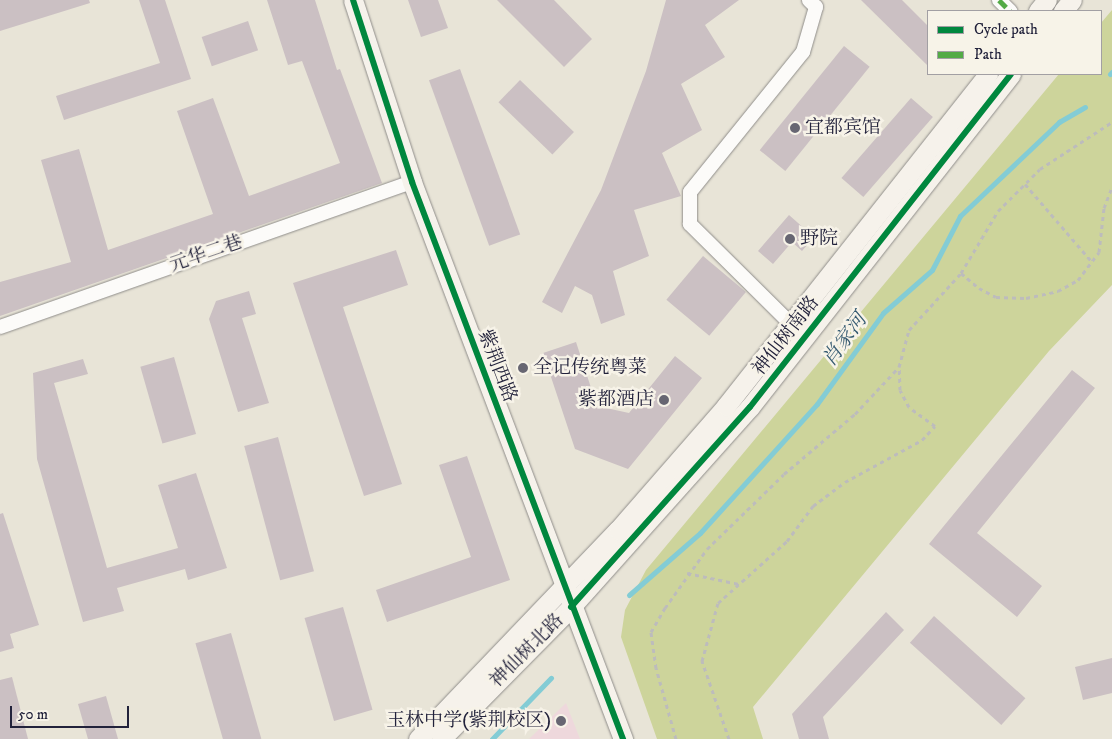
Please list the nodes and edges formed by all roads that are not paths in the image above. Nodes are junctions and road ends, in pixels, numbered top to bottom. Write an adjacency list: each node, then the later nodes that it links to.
1 (353, 0): 11 (main road, 紫荆西路)
2 (809, 0): 12 (street)
3 (999, 0): 6 (street)
4 (1047, 0): 7 (main road)
5 (1072, 0): 8 (main road)
6 (1009, 10)
7 (1039, 10)
8 (1064, 10)
9 (987, 75): 12 (main road)
10 (1010, 75): 14 (main road, 神仙树南路)
11 (412, 182): 13 (street, 元华二巷); 15 (main road, 紫荆西路)
12 (790, 323): 14 (street); 15 (main road)
13 (0, 326)
14 (804, 338): 16 (main road, 神仙树南路)
15 (563, 585): 16 (main road, 紫荆西路); 17 (main road)
16 (571, 607): 18 (main road, 神仙树北路); 19 (main road, 紫荆西路)
17 (418, 739)
18 (441, 739)
19 (623, 739)

